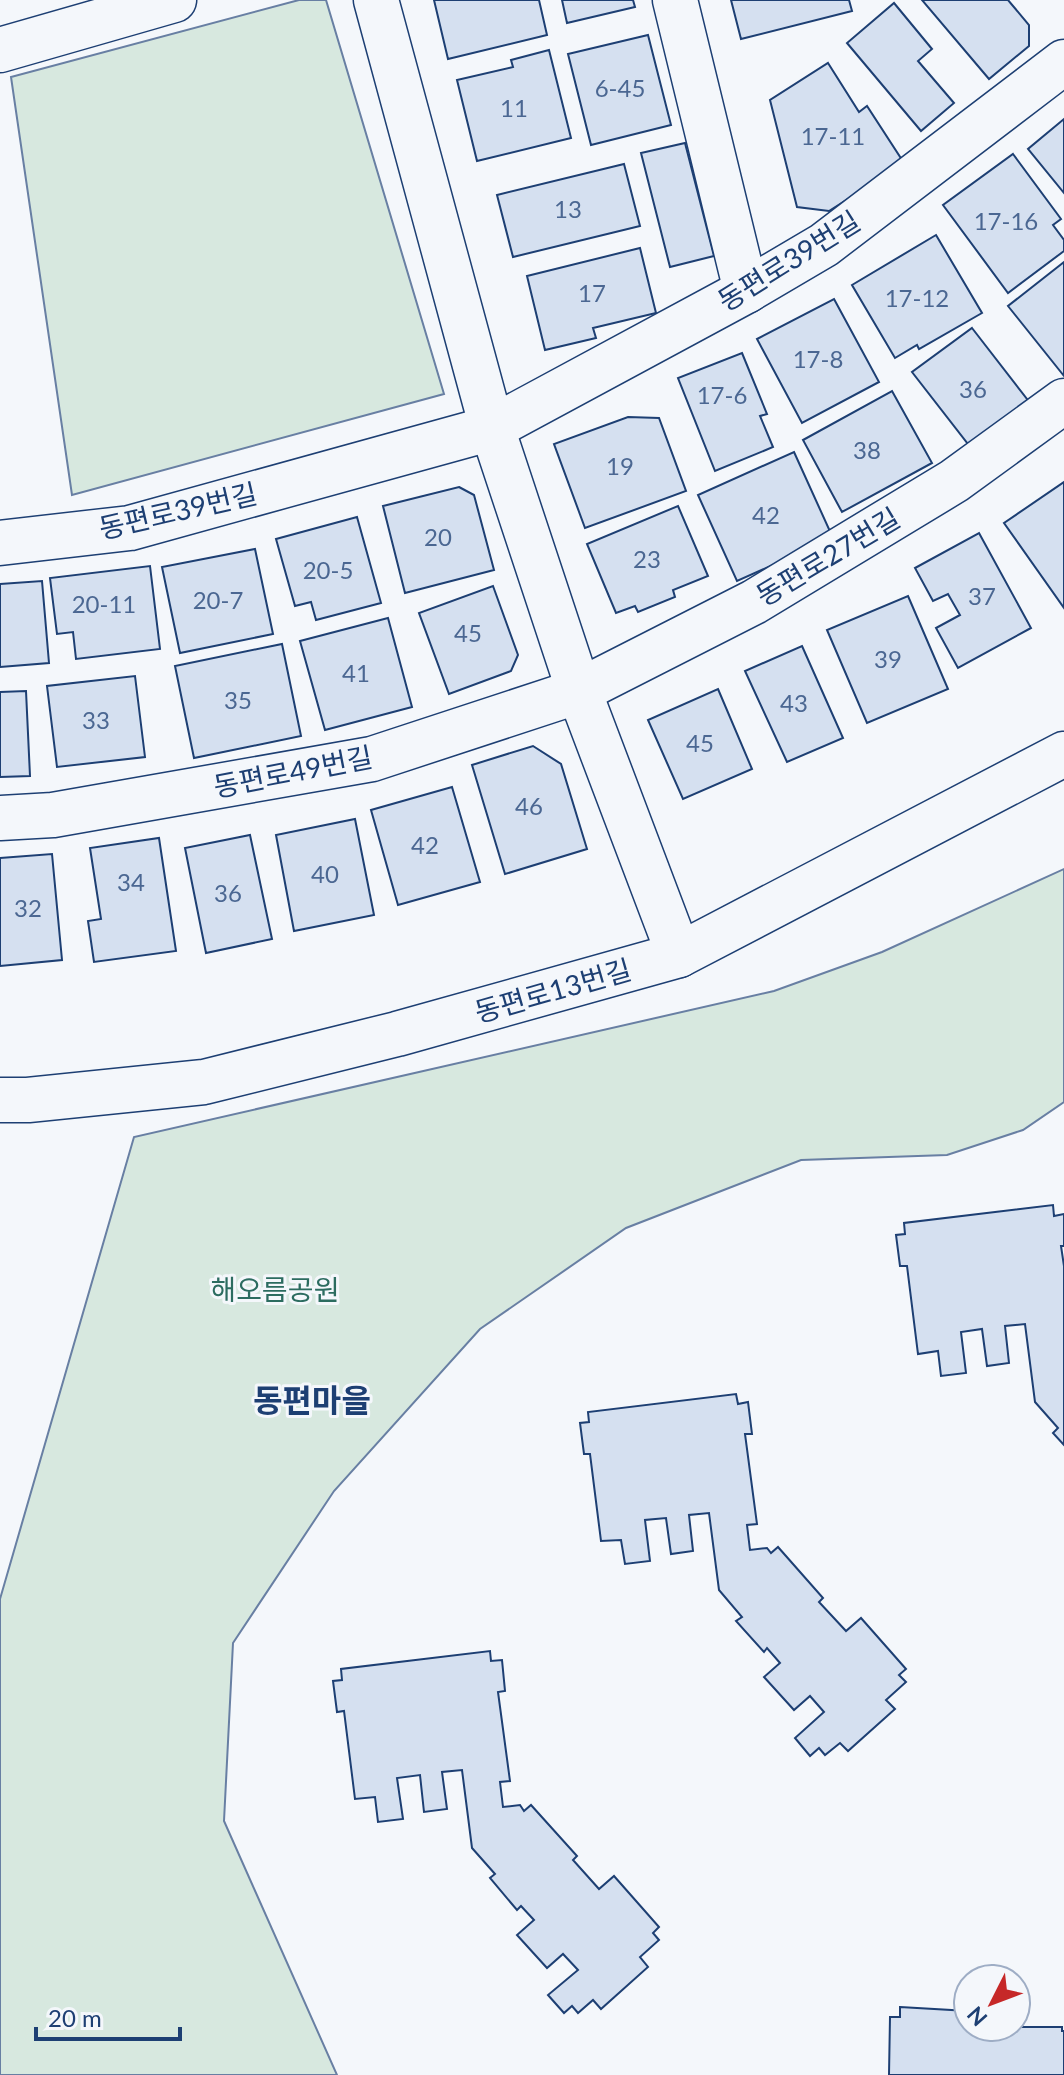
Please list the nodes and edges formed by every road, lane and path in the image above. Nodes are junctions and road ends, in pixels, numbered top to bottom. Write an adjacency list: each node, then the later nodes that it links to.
1 (174, 0): 4 (street)
2 (376, 0): 8 (street)
3 (675, 0): 6 (street)
4 (0, 50)
5 (1064, 62): 6 (street, 동편로39번길)
6 (746, 291): 8 (street, 동편로39번길)
7 (1064, 401): 10 (street, 동편로27번길)
8 (492, 428): 9 (street, 동편로39번길); 10 (street)
9 (0, 543)
10 (579, 691): 12 (street, 동편로49번길); 13 (street)
11 (1064, 754): 13 (street, 동편로13번길)
12 (0, 818)
13 (679, 955): 14 (street, 동편로13번길)
14 (0, 1100)

